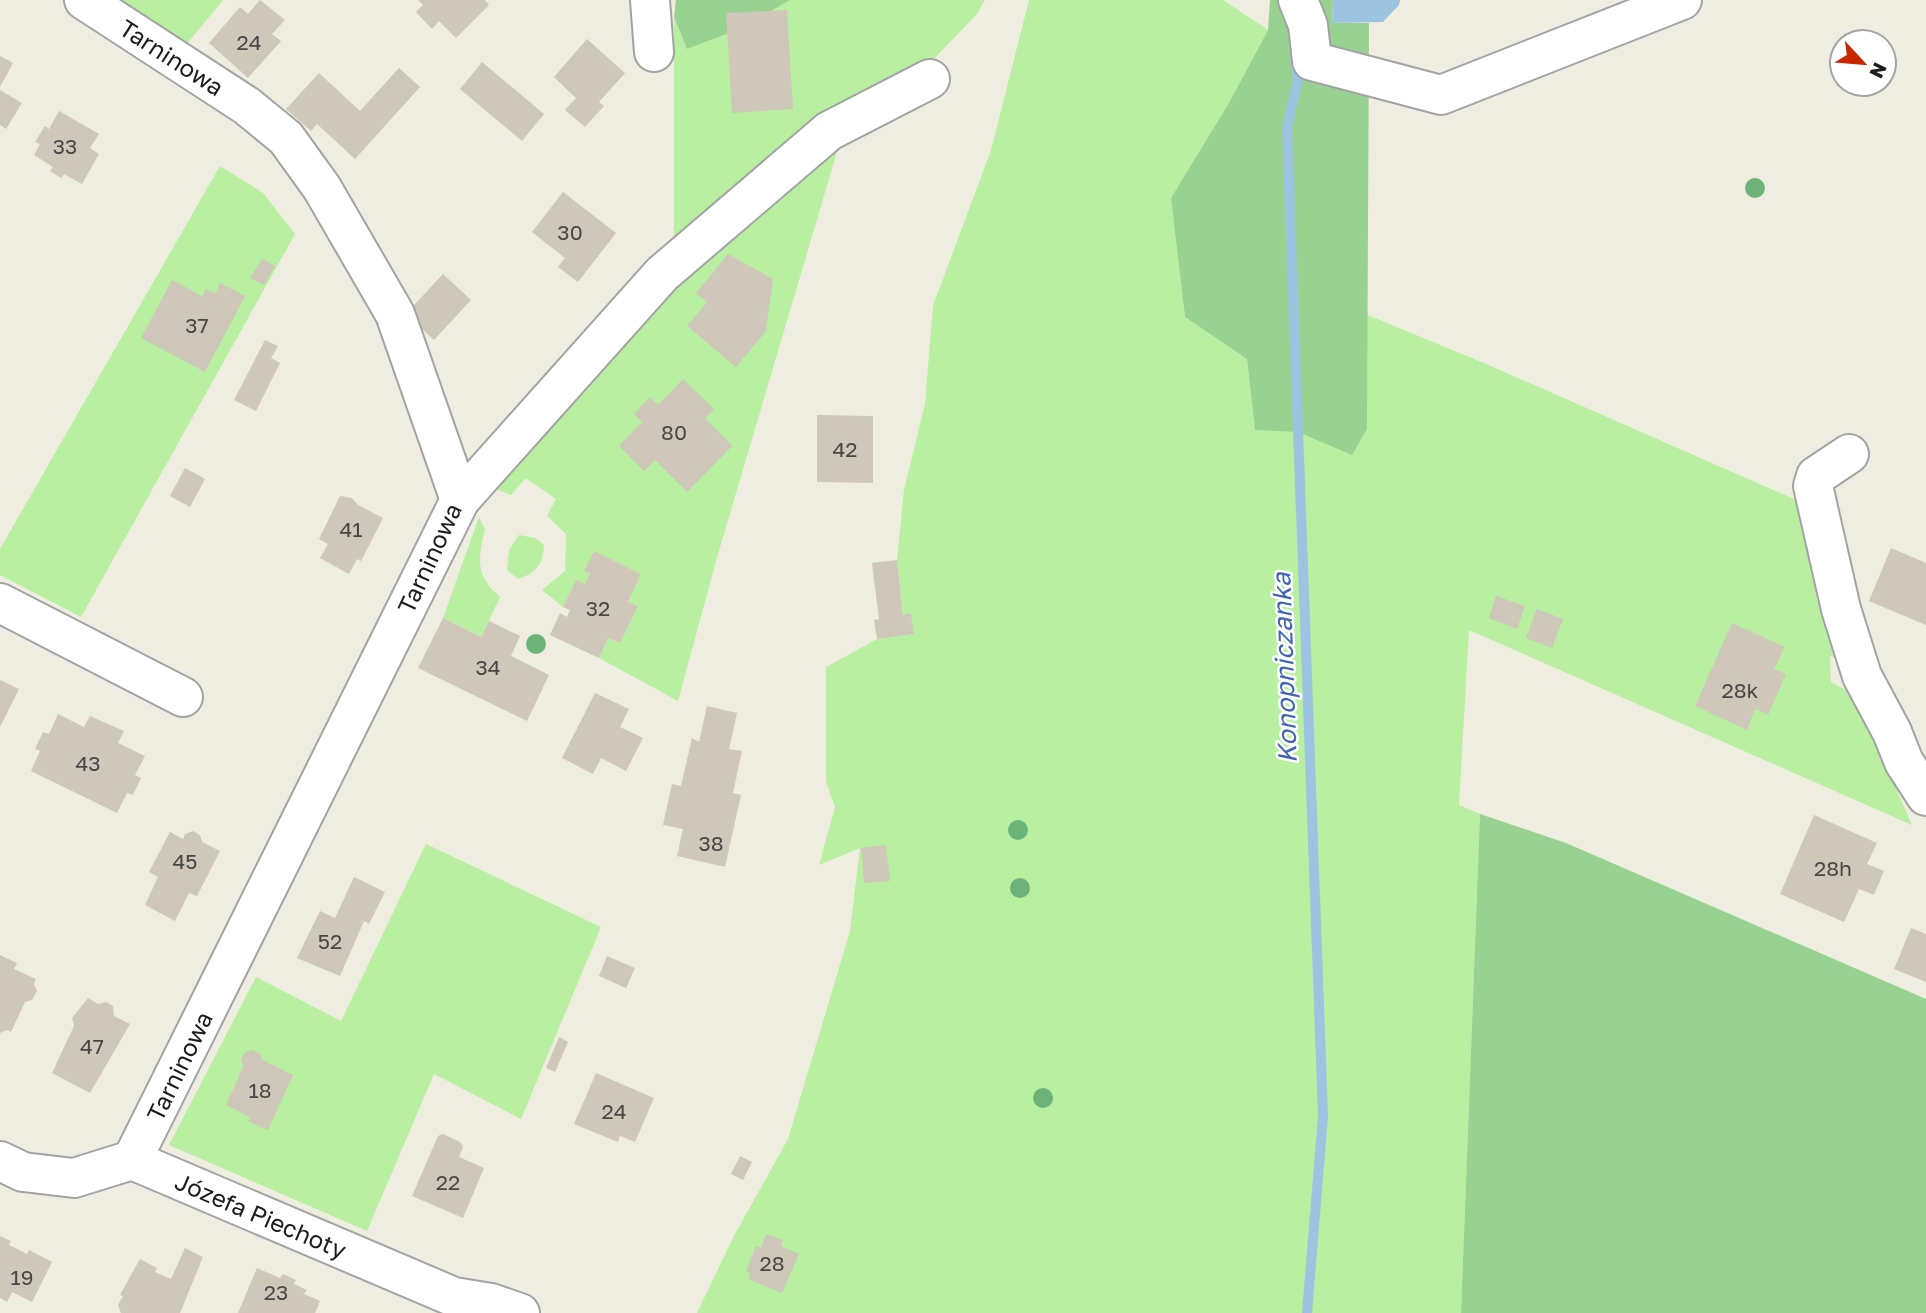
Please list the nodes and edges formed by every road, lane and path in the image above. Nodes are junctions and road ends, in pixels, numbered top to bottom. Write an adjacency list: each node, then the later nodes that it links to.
1 (84, 0): 8 (street, Tarninowa)
2 (650, 0): 5 (street)
3 (1298, 0): 4 (street)
4 (1682, 0)
5 (654, 52)
6 (930, 79): 8 (street)
7 (1849, 454): 11 (street)
8 (460, 500): 12 (street, Tarninowa)
9 (0, 603): 10 (street)
10 (183, 696)
11 (1926, 796)
12 (132, 1160): 13 (street); 14 (street, Józefa Piechoty)
13 (0, 1161)
14 (520, 1313)

